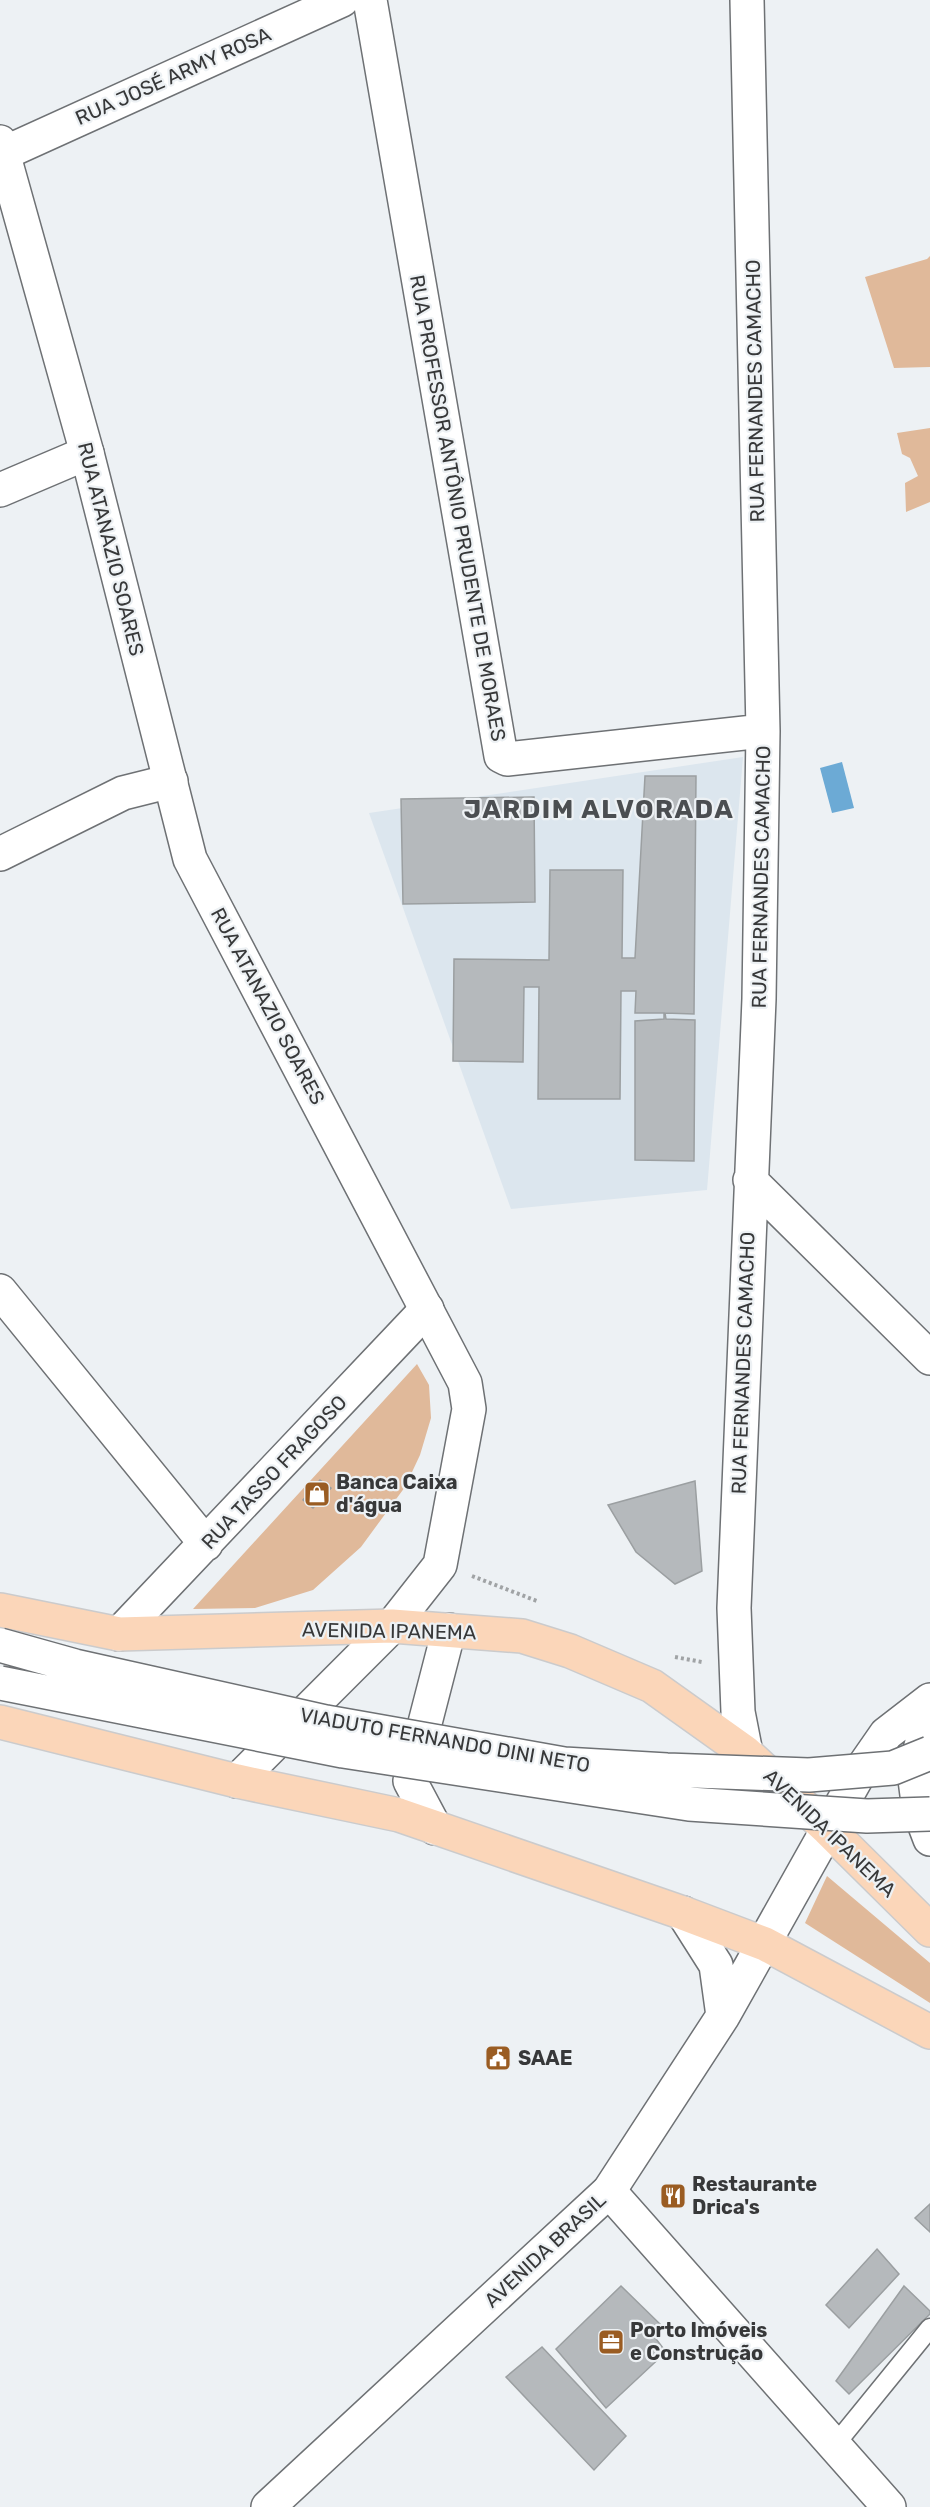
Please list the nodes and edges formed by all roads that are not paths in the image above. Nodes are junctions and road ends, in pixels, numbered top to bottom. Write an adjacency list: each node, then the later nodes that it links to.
1 (342, 0): 4 (main road, RUA JOSÉ ARMY ROSA)
2 (370, 0): 7 (main road, RUA PROFESSOR ANTÔNIO PRUDENTE DE MORAES)
3 (747, 0): 7 (main road, RUA FERNANDES CAMACHO)
4 (1, 150): 5 (main road, RUA ATANAZIO SOARES)
5 (87, 453): 6 (main road); 8 (main road, RUA ATANAZIO SOARES)
6 (0, 490)
7 (763, 730): 10 (main road, RUA FERNANDES CAMACHO)
8 (171, 781): 9 (main road); 12 (main road, RUA ATANAZIO SOARES)
9 (0, 854)
10 (750, 1180): 13 (main road); 24 (main road, RUA FERNANDES CAMACHO)
11 (0, 1291): 14 (main road)
12 (427, 1309): 14 (main road, RUA TASSO FRAGOSO); 16 (main road, RUA ATANAZIO SOARES)
13 (930, 1358)
14 (206, 1544): 18 (main road, RUA TASSO FRAGOSO)
15 (0, 1610): 18 (main road, AVENIDA IPANEMA)
16 (392, 1626): 17 (main road, AVENIDA IPANEMA); 18 (main road, AVENIDA IPANEMA); 26 (main road, RUA ATANAZIO SOARES)
17 (449, 1630): 24 (main road, AVENIDA IPANEMA); 28 (main road)
18 (119, 1634)
19 (0, 1644): 25 (main road, VIADUTO FERNANDO DINI NETO, bridge)
20 (0, 1683): 27 (main road, VIADUTO FERNANDO DINI NETO, bridge)
21 (930, 1700): 29 (main road, AVENIDA BRASIL)
22 (0, 1722): 26 (main road)
23 (930, 1728): 30 (main road)
24 (746, 1753): 29 (main road, AVENIDA IPANEMA)
25 (930, 1753)
26 (237, 1781): 28 (main road)
27 (930, 1814)
28 (435, 1828): 31 (main road)
29 (828, 1829): 32 (main road, AVENIDA IPANEMA); 33 (main road, AVENIDA BRASIL)
30 (930, 1839)
31 (683, 1913): 33 (main road); 34 (main road)
32 (930, 1930)
33 (765, 1944): 34 (main road, AVENIDA BRASIL); 35 (main road)
34 (723, 2016): 36 (main road, AVENIDA BRASIL)
35 (930, 2032)
36 (609, 2191): 38 (main road); 39 (main road, AVENIDA BRASIL)
37 (930, 2328): 38 (lane)
38 (834, 2445): 40 (main road)
39 (268, 2507)
40 (889, 2507)

